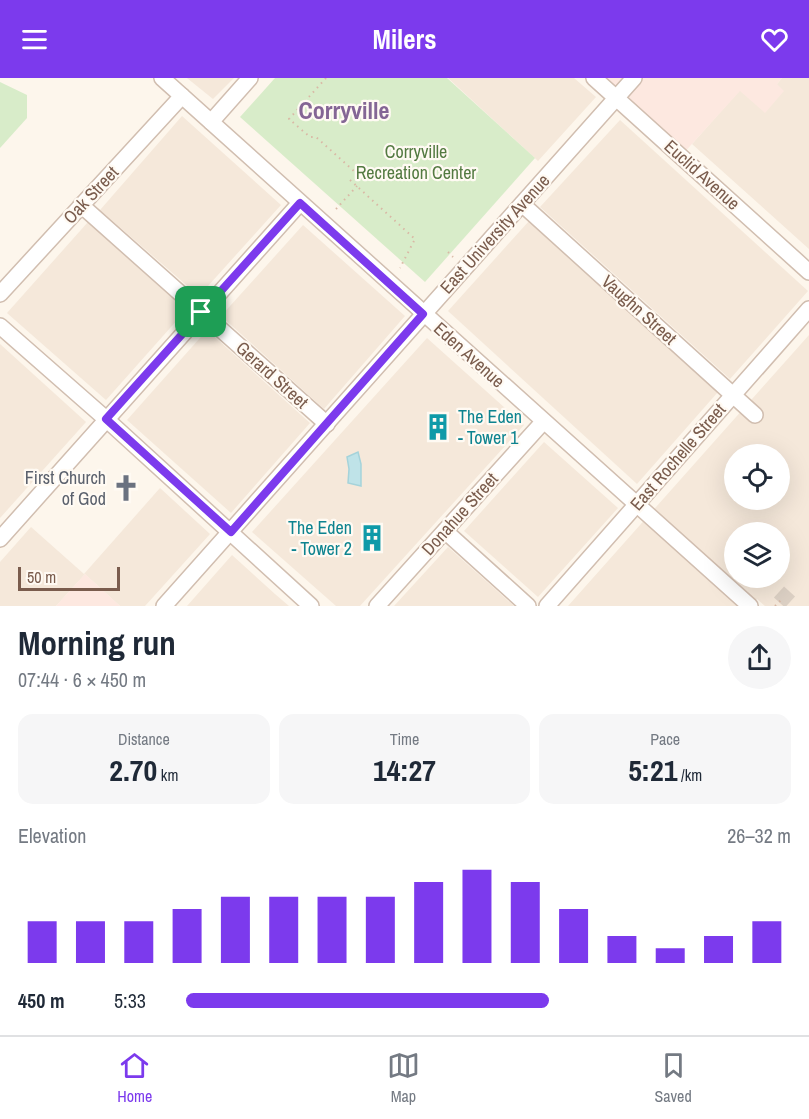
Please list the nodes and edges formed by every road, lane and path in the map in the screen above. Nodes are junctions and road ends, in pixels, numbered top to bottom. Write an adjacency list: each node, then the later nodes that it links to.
1 (162, 78): 8 (street, Eden Avenue)
2 (250, 78): 12 (street)
3 (326, 78): 7 (path)
4 (594, 78): 9 (street, Euclid Avenue)
5 (634, 78): 9 (street, East University Avenue)
6 (307, 89): 7 (path)
7 (312, 93): 11 (path)
8 (182, 96): 12 (street, Eden Avenue); 18 (street, Oak Street)
9 (616, 98): 17 (street, East University Avenue); 25 (street, Euclid Avenue)
10 (296, 102): 11 (path)
11 (301, 106): 13 (path)
12 (211, 122): 16 (street, Eden Avenue)
13 (356, 173)
14 (350, 180): 15 (path)
15 (357, 186): 19 (path); 21 (path)
16 (300, 203): 28 (street); 29 (street, Eden Avenue)
17 (522, 204): 29 (street, East University Avenue); 31 (street, Vaughn Street)
18 (81, 205): 26 (street, Oak Street); 28 (street, Gerard Street)
19 (336, 209)
20 (416, 231): 21 (path)
21 (412, 236): 24 (path)
22 (448, 252): 23 (path)
23 (453, 257)
24 (400, 268)
25 (809, 272)
26 (0, 294)
27 (809, 309): 31 (street, East Rochelle Street)
28 (201, 312): 33 (street); 35 (street, Gerard Street)
29 (423, 314): 34 (street, Eden Avenue); 35 (street, East University Avenue)
30 (0, 326): 33 (street)
31 (733, 395): 32 (street, Vaughn Street); 36 (street, East Rochelle Street)
32 (755, 415)
33 (106, 419): 38 (street); 39 (street)
34 (543, 422): 36 (street, Eden Avenue); 37 (street, Donahue Street)
35 (327, 424): 38 (street, East University Avenue)
36 (636, 505): 45 (street, East Rochelle Street); 46 (street, Eden Avenue)
37 (445, 531): 43 (street, Donahue Street); 44 (street)
38 (231, 532): 41 (street, East University Avenue); 42 (street)
39 (0, 539)
40 (781, 600): 47 (path)
41 (164, 606)
42 (311, 606)
43 (377, 606)
44 (528, 606)
45 (547, 606)
46 (750, 606)
47 (776, 606)

